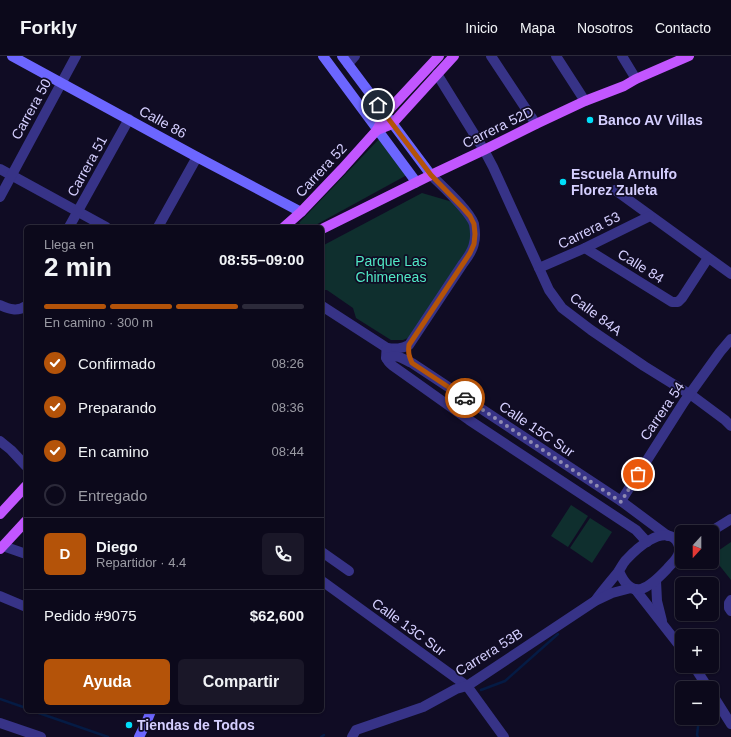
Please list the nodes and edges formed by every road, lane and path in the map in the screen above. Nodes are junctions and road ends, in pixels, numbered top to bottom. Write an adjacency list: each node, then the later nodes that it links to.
1 (12, 56): 14 (street, Calle 86)
2 (76, 56): 14 (street, Carrera 50)
3 (323, 56): 20 (street)
4 (355, 56): 11 (street)
5 (439, 56): 16 (main road, Carrera 52)
6 (454, 56): 12 (main road, Carrera 52)
7 (491, 56): 19 (street)
8 (556, 56): 15 (street)
9 (622, 56): 13 (street)
10 (690, 56): 13 (main road, Carrera 52D)
11 (345, 60): 16 (street)
12 (437, 74): 18 (main road, Carrera 52); 21 (street, Calle 84A)
13 (636, 79): 15 (main road, Carrera 52D)
14 (62, 83): 17 (street, Calle 86); 24 (street, Carrera 50)
15 (585, 101): 19 (main road, Carrera 52D)
16 (385, 114): 18 (street); 20 (main road, Carrera 52)
17 (129, 119): 22 (street, Calle 86); 29 (street, Carrera 51)
18 (392, 124): 20 (main road, Carrera 52); 25 (street)
19 (536, 124): 21 (main road, Carrera 52D)
20 (377, 130): 26 (street); 30 (main road, Carrera 52)
21 (484, 150): 25 (main road, Carrera 52D); 39 (street, Calle 84A)
22 (197, 157): 30 (street, Calle 86); 34 (street)
23 (0, 169): 24 (street)
24 (11, 175): 28 (street, Carrera 50); 29 (street)
25 (431, 175): 26 (main road, Carrera 52D); 45 (street)
26 (415, 182): 36 (main road, Carrera 52D)
27 (615, 190): 31 (street)
28 (0, 197)
29 (78, 211): 32 (street, Carrera 51); 33 (street)
30 (301, 212): 35 (main road, Carrera 52)
31 (650, 216): 37 (street, Carrera 53); 38 (street)
32 (70, 225)
33 (102, 225)
34 (159, 225)
35 (286, 225)
36 (324, 228)
37 (585, 248): 38 (street, Calle 84); 39 (street, Carrera 53)
38 (708, 258): 40 (street)
39 (539, 268): 48 (street, Calle 84A)
40 (731, 274)
41 (0, 305): 42 (street)
42 (24, 307)
43 (324, 307): 46 (street, Calle 15C Sur)
44 (731, 339): 48 (street, Carrera 54)
45 (409, 345): 46 (street); 47 (street)
46 (386, 353): 47 (street, Calle 15C Sur); 61 (street, Calle 15C Sur)
47 (412, 363): 53 (street, Calle 15C Sur)
48 (690, 394): 49 (street, Calle 84A); 53 (street, Carrera 54)
49 (731, 426)
50 (0, 440): 51 (street)
51 (24, 464)
52 (24, 488): 54 (main road)
53 (621, 502): 58 (street, Calle 15C Sur)
54 (0, 514)
55 (731, 520): 57 (street)
56 (24, 523): 62 (main road)
57 (719, 527)
58 (669, 536): 59 (street); 60 (street); 61 (street)
59 (675, 537)
60 (675, 539)
61 (647, 542): 67 (street, Carrera 53B)
62 (2, 547): 63 (street)
63 (24, 553)
64 (324, 553): 66 (street)
65 (675, 560): 68 (street)
66 (348, 571)
67 (619, 571): 70 (street); 72 (street, Carrera 53B)
68 (656, 581): 70 (street, Carrera 53B); 74 (street)
69 (324, 582): 76 (street, Calle 13C Sur)
70 (633, 589): 72 (street, Carrera 53B); 74 (street)
71 (0, 596): 73 (street)
72 (595, 601): 76 (street, Carrera 53B)
73 (24, 606)
74 (663, 624): 75 (street)
75 (675, 640)
76 (467, 686): 83 (street, Carrera 53B); 84 (street, Calle 13C Sur)
77 (719, 705): 80 (street)
78 (150, 713): 82 (street)
79 (0, 723): 81 (street)
80 (731, 724)
81 (41, 737)
82 (139, 737)
83 (352, 737)
84 (504, 737)

